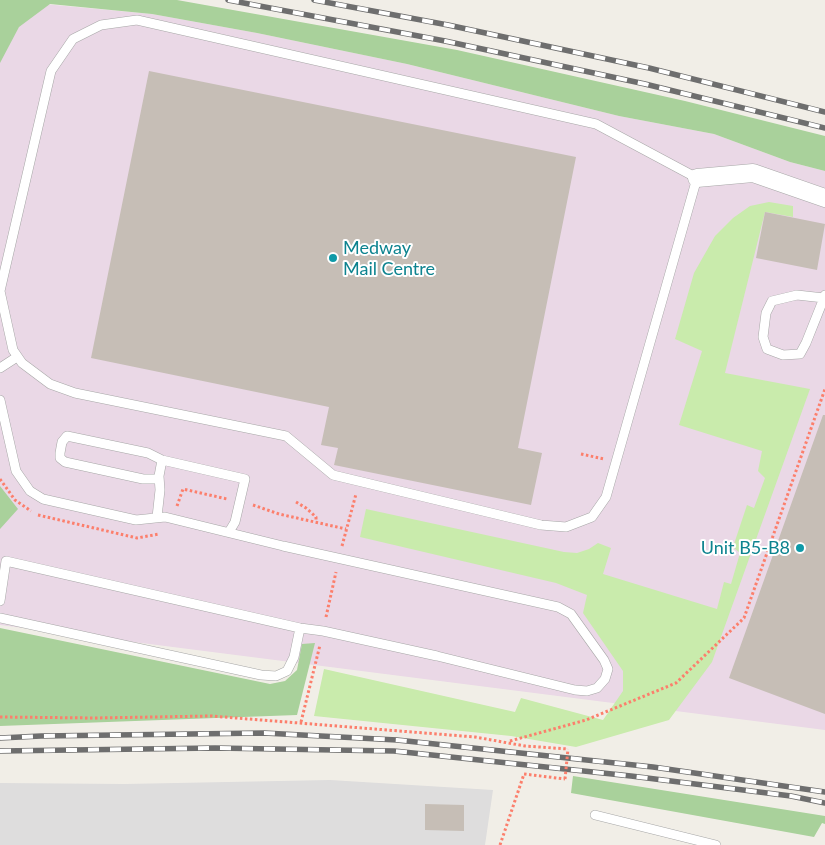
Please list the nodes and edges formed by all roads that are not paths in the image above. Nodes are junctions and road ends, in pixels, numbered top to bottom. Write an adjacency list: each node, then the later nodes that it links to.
1 (697, 178): 2 (street); 4 (lane); 4 (lane)
2 (825, 198)
3 (825, 297): 3 (lane)
4 (17, 356): 5 (lane)
5 (0, 368)
6 (0, 400): 9 (lane)
7 (162, 460): 8 (lane); 8 (lane); 10 (lane)
8 (159, 479): 9 (lane)
9 (157, 516): 10 (lane)
10 (229, 532): 13 (lane)
11 (0, 601): 13 (lane)
12 (0, 618): 13 (lane)
13 (300, 628)
14 (595, 815): 15 (lane)
15 (716, 845)

